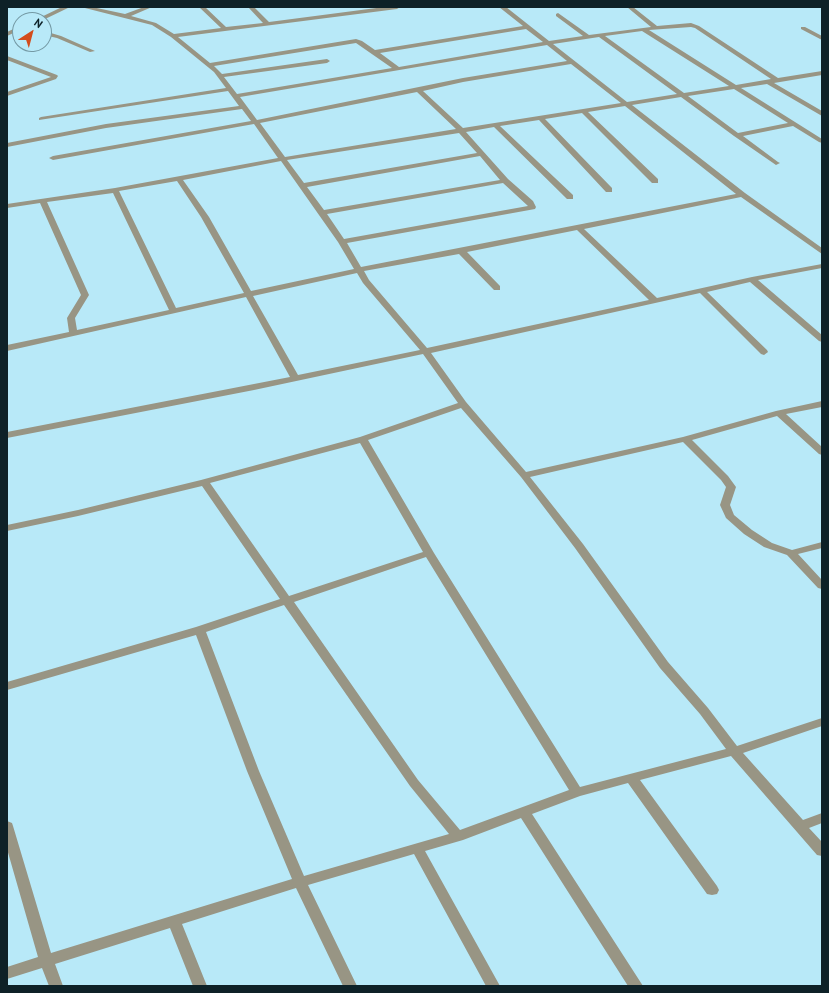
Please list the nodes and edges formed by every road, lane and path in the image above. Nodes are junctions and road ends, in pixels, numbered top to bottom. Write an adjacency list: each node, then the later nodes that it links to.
1 (67, 7): 10 (street)
2 (84, 7): 13 (street)
3 (149, 7): 13 (street)
4 (202, 7): 16 (street)
5 (251, 7): 14 (street)
6 (333, 7): 11 (street)
7 (397, 7): 11 (street)
8 (502, 7): 15 (street)
9 (630, 7): 17 (street)
10 (52, 14)
11 (341, 14): 14 (street)
12 (558, 15): 23 (street)
13 (125, 16): 21 (street)
14 (267, 23): 16 (street)
15 (527, 27): 25 (street); 27 (street)
16 (224, 28): 21 (street)
17 (656, 28): 19 (street); 35 (street)
18 (803, 28): 24 (street)
19 (643, 29): 22 (street); 37 (street)
20 (52, 35): 26 (street)
21 (173, 36): 31 (street)
22 (601, 36): 23 (street); 42 (street)
23 (589, 38): 25 (street)
24 (822, 38)
25 (548, 44): 30 (street); 32 (street)
26 (92, 51)
27 (375, 52): 31 (street); 32 (street)
28 (7, 58): 40 (street)
29 (327, 61): 34 (street)
30 (572, 62): 39 (street); 43 (street)
31 (209, 65): 34 (street)
32 (397, 68): 41 (street)
33 (822, 73): 35 (street)
34 (220, 76): 38 (street)
35 (777, 80): 36 (street)
36 (769, 82): 37 (street); 46 (street)
37 (735, 88): 42 (street); 50 (street)
38 (230, 89): 41 (street); 47 (street)
39 (418, 90): 49 (street); 52 (street)
40 (7, 94)
41 (236, 96): 44 (street)
42 (682, 96): 43 (street); 53 (street)
43 (627, 105): 45 (street); 66 (street)
44 (243, 107): 49 (street); 55 (street)
45 (584, 112): 48 (street); 62 (street)
46 (822, 114)
47 (41, 119)
48 (540, 119): 51 (street); 65 (street)
49 (256, 122): 57 (street); 58 (street)
50 (794, 124): 53 (street); 54 (street)
51 (496, 126): 52 (street); 67 (street)
52 (460, 131): 56 (street); 58 (street)
53 (736, 135): 59 (street)
54 (821, 141)
55 (7, 145)
56 (481, 154): 61 (street); 63 (street)
57 (53, 158)
58 (283, 159): 60 (street); 63 (street)
59 (776, 163)
60 (179, 178): 64 (street); 80 (street)
61 (505, 181): 70 (street); 72 (street)
62 (655, 182)
63 (302, 186): 70 (street)
64 (115, 190): 68 (street); 82 (street)
65 (609, 190)
66 (742, 195): 71 (street); 74 (street)
67 (570, 197)
68 (42, 200): 69 (street); 83 (street)
69 (7, 206)
70 (322, 213): 72 (street)
71 (579, 228): 73 (street); 81 (street)
72 (342, 242): 76 (street)
73 (461, 251): 76 (street); 78 (street)
74 (822, 252)
75 (822, 266): 77 (street)
76 (359, 270): 80 (street); 86 (street)
77 (752, 279): 79 (street); 84 (street)
78 (497, 288)
79 (702, 291): 81 (street); 87 (street)
80 (248, 294): 82 (street); 88 (street)
81 (655, 301): 86 (street)
82 (174, 312): 83 (street)
83 (73, 332): 85 (street)
84 (822, 339)
85 (7, 348)
86 (425, 351): 88 (street); 89 (street)
87 (764, 352)
88 (295, 377): 92 (street)
89 (463, 404): 93 (street); 96 (street)
90 (822, 404): 91 (street)
91 (779, 413): 94 (street); 95 (street)
92 (7, 435)
93 (363, 439): 97 (street); 100 (street)
94 (685, 439): 96 (street); 101 (street)
95 (822, 452)
96 (524, 475): 107 (street)
97 (204, 482): 98 (street); 103 (street)
98 (7, 528)
99 (822, 545): 101 (street)
100 (429, 553): 103 (street); 109 (street)
101 (791, 553): 102 (street)
102 (822, 586)
103 (287, 600): 104 (street); 114 (street)
104 (200, 630): 105 (street); 117 (street)
105 (7, 686)
106 (822, 722): 107 (street)
107 (734, 751): 108 (street); 112 (street)
108 (632, 778): 109 (street); 118 (street)
109 (577, 792): 110 (street)
110 (524, 812): 114 (street); 126 (street)
111 (822, 818): 112 (street)
112 (800, 826): 116 (street)
113 (8, 833): 120 (street)
114 (458, 836): 115 (street)
115 (418, 848): 117 (street); 125 (street)
116 (822, 851)
117 (300, 882): 119 (street); 124 (street)
118 (712, 890)
119 (174, 921): 120 (street); 123 (street)
120 (46, 960): 121 (street); 122 (street)
121 (7, 973)
122 (56, 986)
123 (200, 986)
124 (350, 986)
125 (493, 986)
126 (636, 986)

